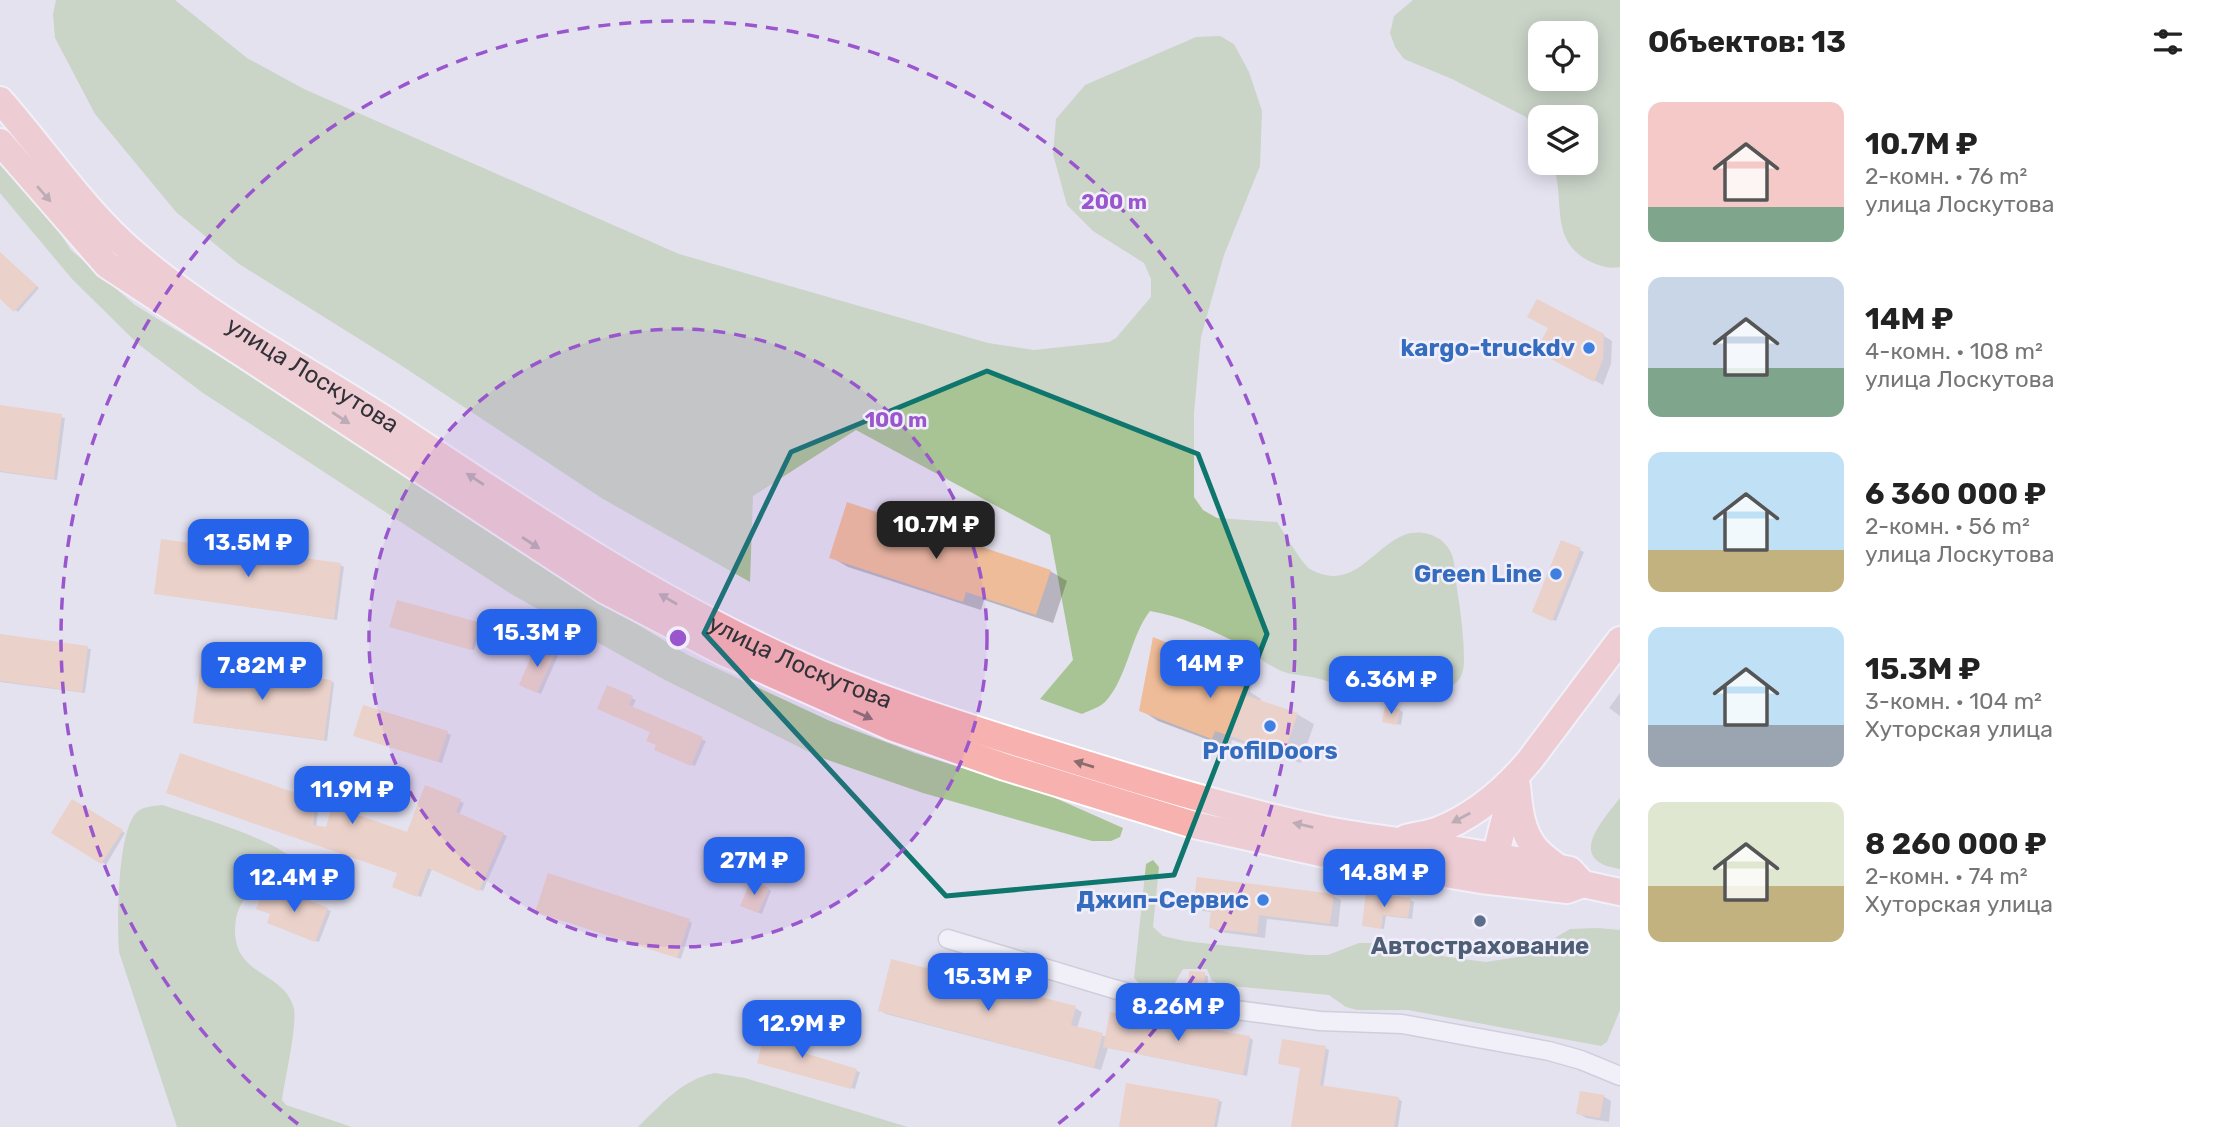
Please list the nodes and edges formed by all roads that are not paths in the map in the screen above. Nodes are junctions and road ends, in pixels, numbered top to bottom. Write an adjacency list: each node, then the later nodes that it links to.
1 (0, 100): 5 (main road, улица Лоскутова, one-way to 1)
2 (0, 142): 7 (main road, улица Лоскутова, one-way to 7)
3 (1620, 640): 4 (main road)
4 (1516, 777): 5 (main road, one-way to 5); 6 (main road); 7 (main road)
5 (1394, 840): 7 (main road, улица Лоскутова)
6 (1558, 867): 7 (main road, улица Лоскутова); 8 (main road, улица Лоскутова)
7 (1495, 869): 8 (main road, улица Лоскутова)
8 (1603, 889)
9 (948, 939): 10 (street)
10 (1620, 1076)

